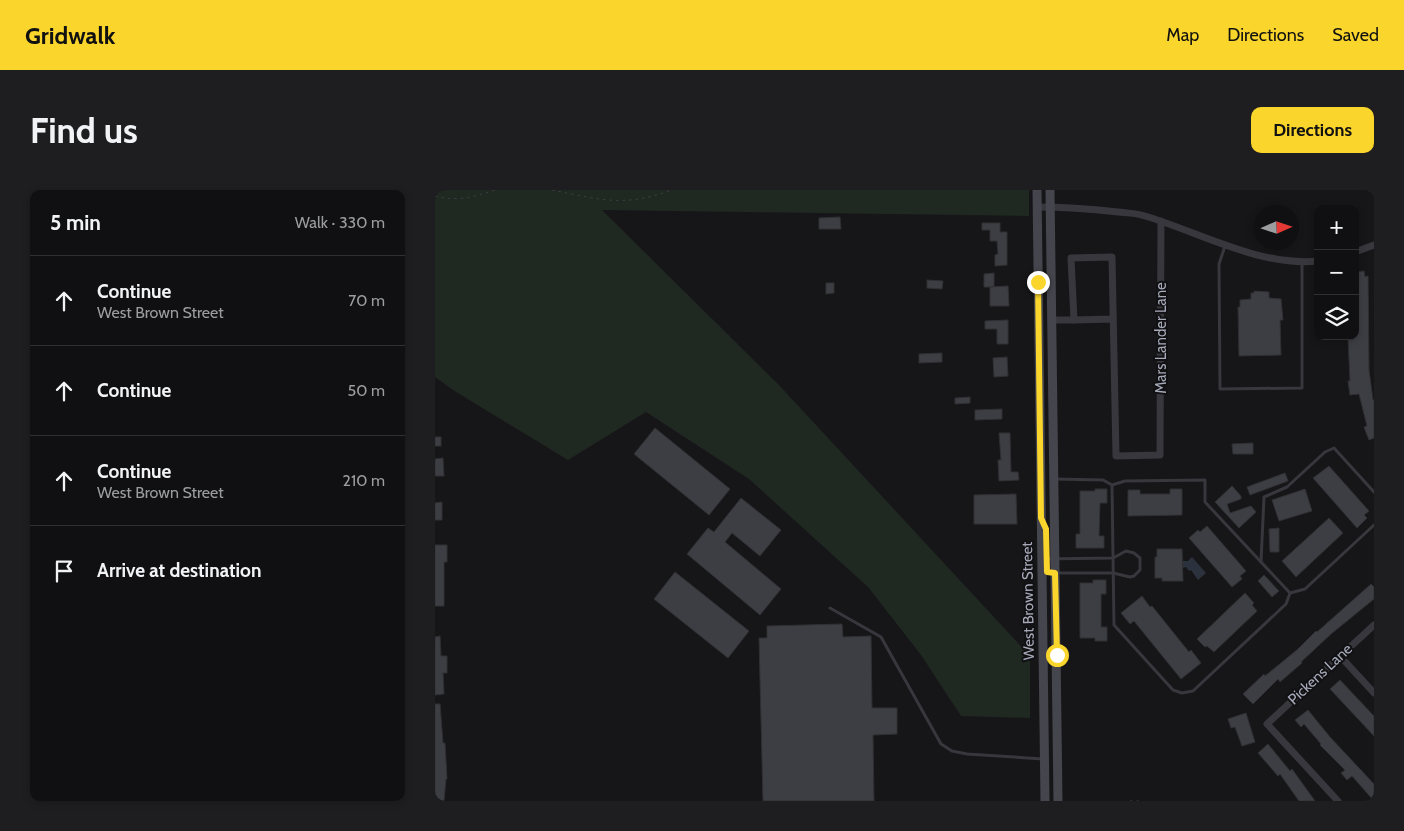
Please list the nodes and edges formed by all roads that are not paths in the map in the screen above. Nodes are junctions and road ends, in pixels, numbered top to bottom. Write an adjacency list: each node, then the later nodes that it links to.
1 (1037, 190): 3 (main road)
2 (1050, 190): 4 (main road, West Brown Street)
3 (1037, 207): 4 (street); 12 (main road)
4 (1051, 207): 5 (street); 13 (main road, West Brown Street)
5 (1161, 221): 6 (street); 11 (street, Mars Lander Lane)
6 (1225, 245): 9 (street); 9 (lane)
7 (1374, 245): 8 (street)
8 (1359, 251)
9 (1302, 261): 10 (street)
10 (1314, 262)
11 (1113, 319): 14 (street); 14 (street)
12 (1039, 320): 13 (lane); 15 (main road)
13 (1052, 320): 14 (street); 16 (main road, West Brown Street)
14 (1073, 320)
15 (1040, 428): 16 (main road); 22 (main road)
16 (1053, 428): 17 (main road, West Brown Street)
17 (1054, 479): 18 (lane); 22 (main road, West Brown Street)
18 (1112, 485): 21 (lane); 23 (lane)
19 (1374, 492): 23 (lane)
20 (1374, 525): 26 (lane)
21 (1113, 558): 22 (lane); 25 (lane); 25 (lane)
22 (1048, 559): 24 (main road, West Brown Street); 31 (main road, West Brown Street)
23 (1261, 562): 26 (lane)
24 (1054, 573): 25 (lane); 32 (main road, West Brown Street)
25 (1113, 573): 26 (lane)
26 (1290, 593)
27 (830, 608): 31 (lane)
28 (1374, 625): 29 (street, Pickens Lane)
29 (1340, 656): 30 (street); 35 (street, Pickens Lane)
30 (1374, 693)
31 (1044, 759): 32 (main road); 33 (main road, West Brown Street)
32 (1058, 760): 34 (main road, West Brown Street)
33 (1045, 801)
34 (1059, 801)
35 (1338, 801)

